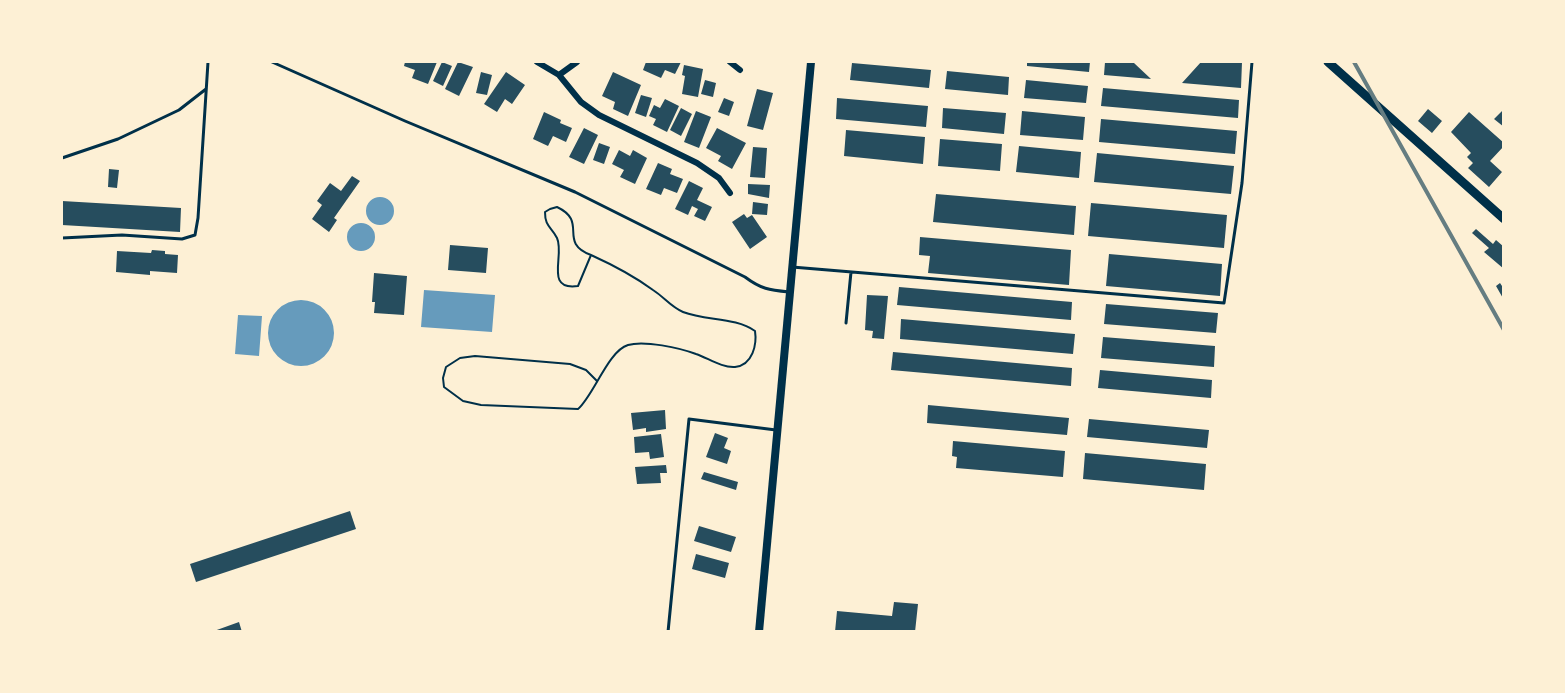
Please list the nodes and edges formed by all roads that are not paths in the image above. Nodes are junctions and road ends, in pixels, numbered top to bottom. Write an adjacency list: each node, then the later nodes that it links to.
1 (208, 62): 11 (lane)
2 (272, 62): 18 (lane)
3 (537, 62): 10 (street)
4 (577, 62): 10 (street)
5 (730, 62): 9 (street)
6 (811, 62): 16 (street)
7 (1252, 62): 17 (lane)
8 (1328, 62): 14 (main road)
9 (740, 70)
10 (559, 75): 13 (street)
11 (206, 89): 12 (lane); 15 (lane)
12 (62, 158)
13 (730, 193)
14 (1503, 219)
15 (62, 238)
16 (792, 267): 17 (lane); 18 (street)
17 (851, 272): 19 (lane)
18 (790, 292): 20 (street)
19 (846, 323)
20 (778, 430): 21 (lane); 22 (street)
21 (668, 632)
22 (759, 632)

